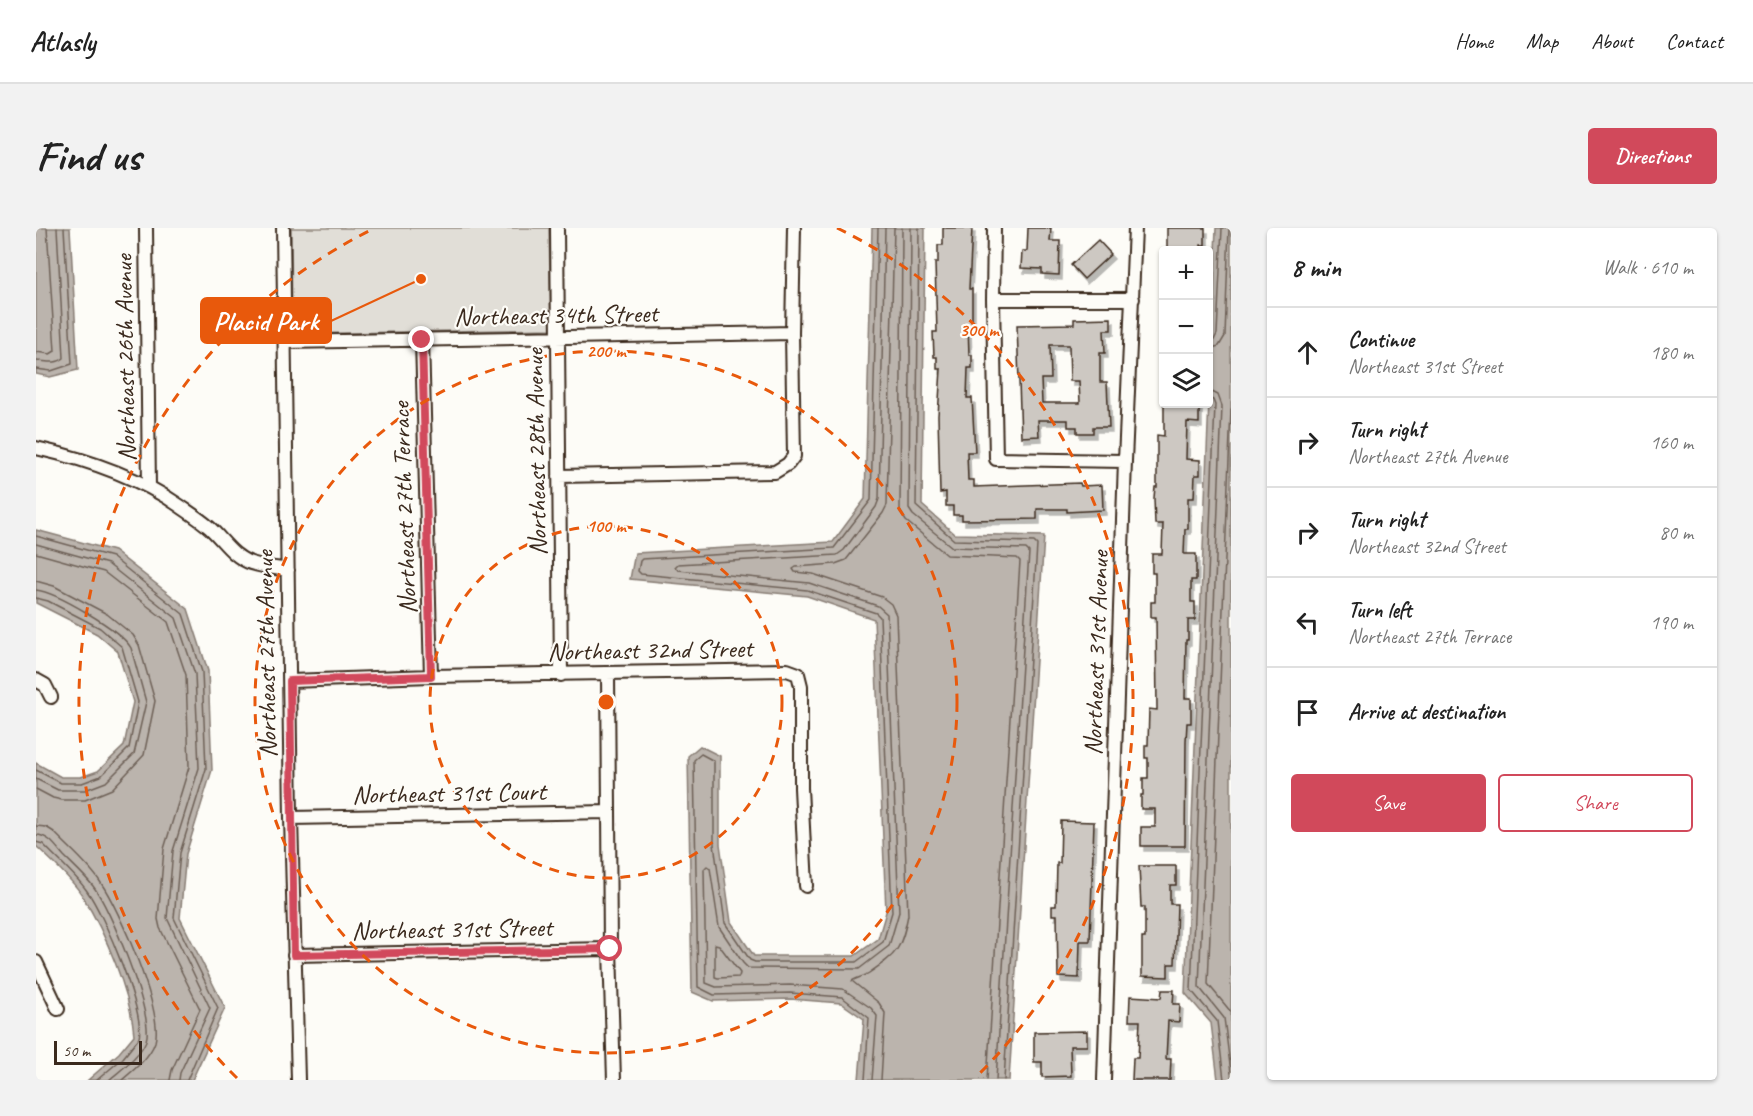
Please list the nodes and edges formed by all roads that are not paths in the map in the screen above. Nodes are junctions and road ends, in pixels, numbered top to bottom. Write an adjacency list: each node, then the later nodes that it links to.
1 (146, 228): 16 (street, Northeast 26th Avenue)
2 (283, 228): 12 (street, Northeast 27th Avenue)
3 (557, 228): 10 (street, Northeast 28th Avenue)
4 (794, 228): 9 (street)
5 (994, 228): 7 (street)
6 (1135, 228): 8 (street, Northeast 31st Avenue)
7 (993, 299): 8 (street); 14 (street)
8 (1133, 299): 14 (street, Northeast 31st Avenue)
9 (792, 333): 10 (street, Northeast 34th Street); 15 (street)
10 (557, 337): 11 (street, Northeast 34th Street); 15 (street, Northeast 28th Avenue)
11 (422, 340): 12 (street, Northeast 34th Street); 20 (street, Northeast 27th Terrace)
12 (285, 342): 17 (street, Northeast 27th Avenue)
13 (36, 448): 16 (street)
14 (1125, 461): 33 (street, Northeast 31st Avenue)
15 (559, 476): 19 (street, Northeast 28th Avenue)
16 (149, 487): 17 (street)
17 (288, 570): 22 (street, Northeast 27th Avenue)
18 (608, 673): 19 (street, Northeast 32nd Street); 24 (street); 26 (street, Northeast 32nd Street)
19 (561, 675): 20 (street, Northeast 32nd Street)
20 (431, 676): 22 (street, Northeast 32nd Street)
21 (36, 680): 23 (street)
22 (290, 681): 25 (street, Northeast 27th Avenue)
23 (51, 697)
24 (608, 812): 25 (street, Northeast 31st Court); 27 (street)
25 (291, 818): 28 (street, Northeast 27th Avenue)
26 (806, 886)
27 (610, 949): 28 (street, Northeast 31st Street); 32 (street)
28 (294, 955): 31 (street, Northeast 27th Avenue)
29 (36, 962): 30 (street)
30 (58, 1010)
31 (298, 1080)
32 (614, 1080)
33 (1104, 1080)

